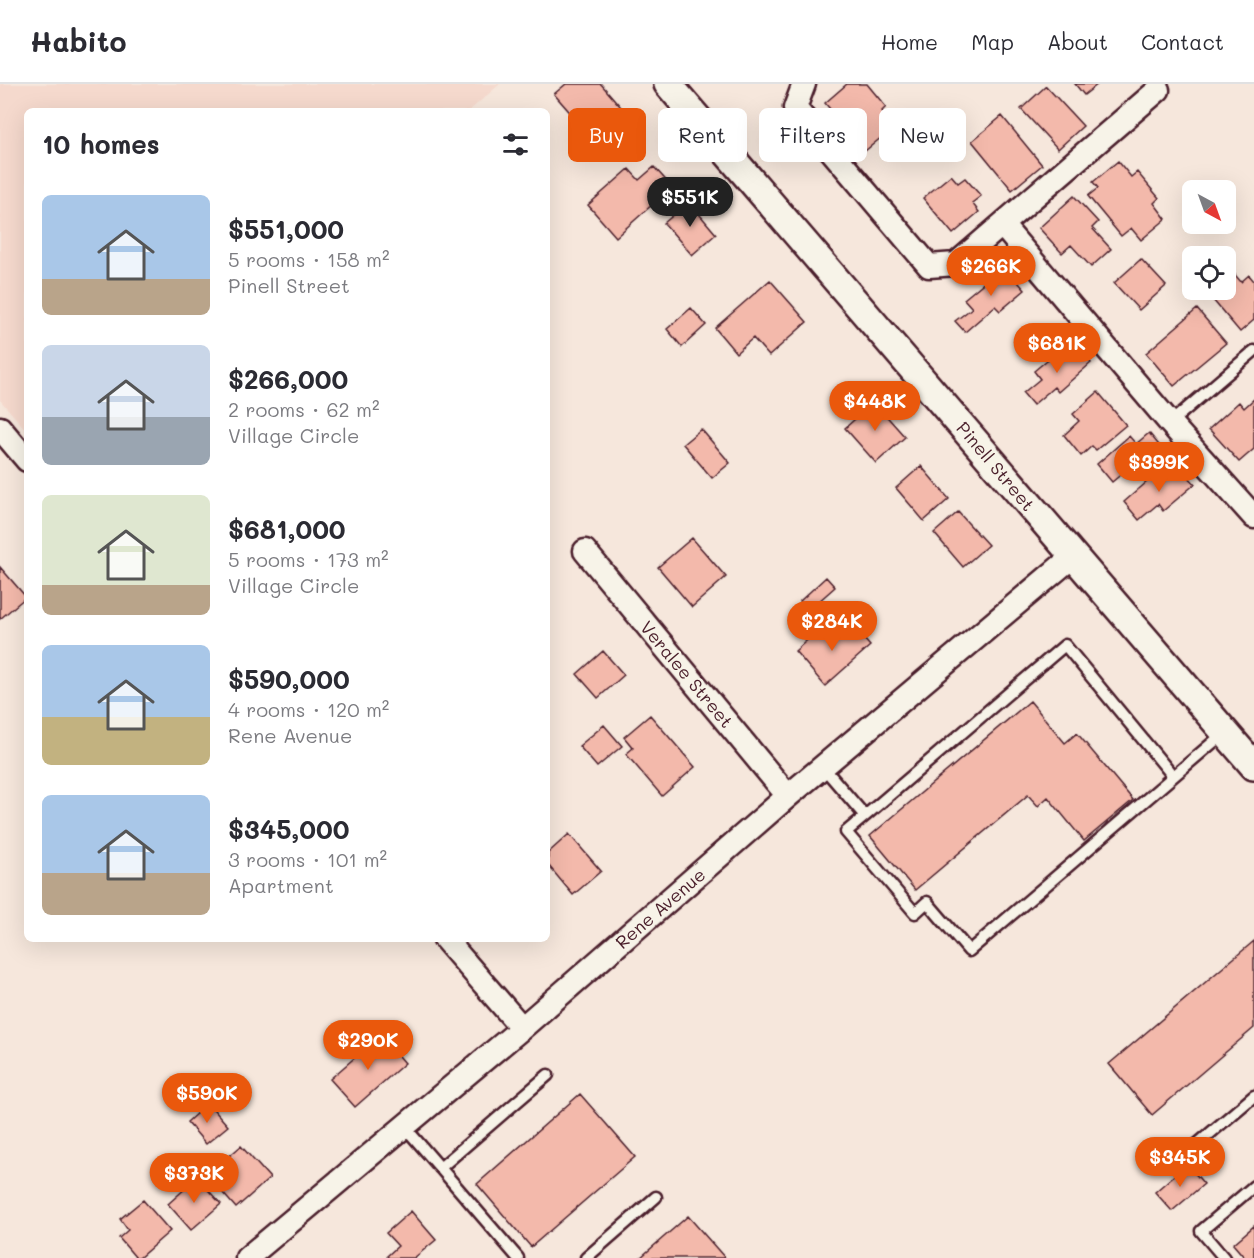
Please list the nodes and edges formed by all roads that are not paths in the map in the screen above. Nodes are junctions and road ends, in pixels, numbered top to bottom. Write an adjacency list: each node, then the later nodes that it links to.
1 (668, 84): 11 (street, Pinell Street)
2 (804, 84): 4 (street)
3 (1158, 90): 4 (street)
4 (1003, 226): 6 (street)
5 (1254, 351): 6 (lane)
6 (1170, 423): 9 (street)
7 (0, 428): 8 (street)
8 (24, 456)
9 (1254, 518)
10 (585, 551): 16 (street, Veralee Street)
11 (1072, 557): 12 (street, Pinell Street); 14 (street, Rene Avenue)
12 (1225, 732): 13 (street, Pinell Street); 15 (lane)
13 (1254, 766)
14 (823, 767): 16 (street, Rene Avenue); 17 (lane)
15 (1173, 776): 17 (lane); 17 (lane)
16 (788, 796): 19 (street, Rene Avenue)
17 (865, 816)
18 (448, 942): 19 (street)
19 (522, 1028): 22 (street, Rene Avenue)
20 (548, 1074): 24 (lane)
21 (1254, 1096): 23 (lane)
22 (404, 1126): 24 (lane); 27 (street, Rene Avenue)
23 (1181, 1158)
24 (440, 1168): 28 (lane)
25 (1254, 1186): 30 (lane)
26 (656, 1197): 29 (lane)
27 (247, 1258)
28 (518, 1258)
29 (586, 1258)
30 (1224, 1258)

